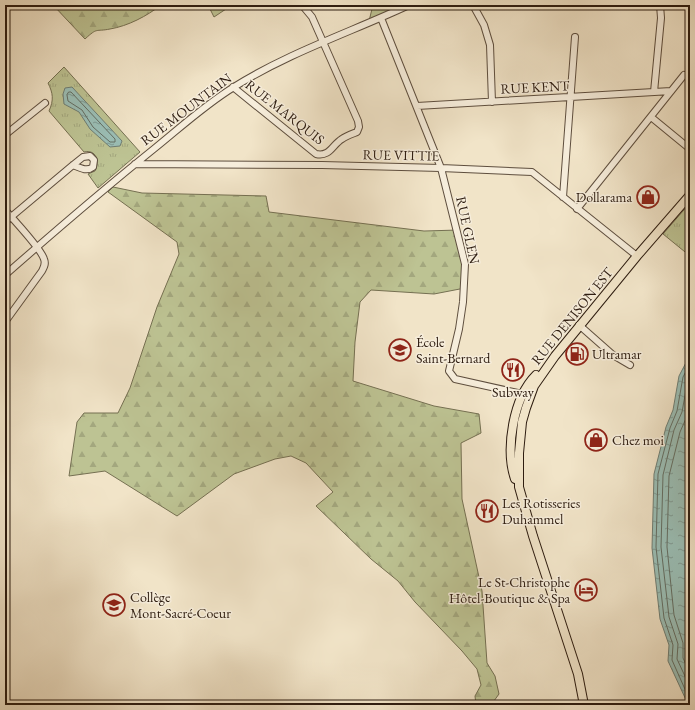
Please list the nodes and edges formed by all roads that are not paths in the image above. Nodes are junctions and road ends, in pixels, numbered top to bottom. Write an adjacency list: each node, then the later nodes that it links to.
1 (302, 5): 7 (street)
2 (409, 5): 5 (street, RUE MOUNTAIN)
3 (473, 5): 13 (street)
4 (660, 5): 11 (street)
5 (381, 18): 7 (street, RUE MOUNTAIN); 15 (street, RUE GLEN)
6 (575, 37): 12 (street)
7 (323, 42): 9 (street, RUE MOUNTAIN); 9 (street, RUE MARQUIS)
8 (684, 74): 10 (street)
9 (233, 87): 19 (street, RUE MOUNTAIN)
10 (671, 91): 11 (street, RUE KENT); 16 (street)
11 (654, 92): 12 (street, RUE KENT)
12 (571, 97): 13 (street, RUE KENT); 23 (street)
13 (492, 102): 15 (street, RUE KENT)
14 (45, 103): 17 (street)
15 (416, 106): 21 (street, RUE GLEN)
16 (650, 117): 18 (street); 24 (street)
17 (5, 135)
18 (690, 149)
19 (135, 164): 21 (street, RUE VITTIE); 28 (street, RUE MOUNTAIN)
20 (73, 165): 26 (street)
21 (442, 168): 23 (street, RUE VITTIE); 34 (street, RUE GLEN)
22 (690, 195): 29 (main road, RUE DENISON EST)
23 (563, 197): 24 (street, RUE VITTIE)
24 (577, 209): 29 (street, RUE VITTIE)
25 (5, 210): 26 (street)
26 (11, 217): 27 (street); 28 (street)
27 (5, 222)
28 (37, 247): 30 (street, RUE MOUNTAIN); 31 (street)
29 (637, 256): 32 (main road, RUE DENISON EST)
30 (5, 275)
31 (5, 322)
32 (579, 325): 33 (street); 34 (main road, RUE DENISON EST)
33 (630, 365)
34 (526, 395): 35 (main road, RUE DENISON EST)
35 (584, 705)

